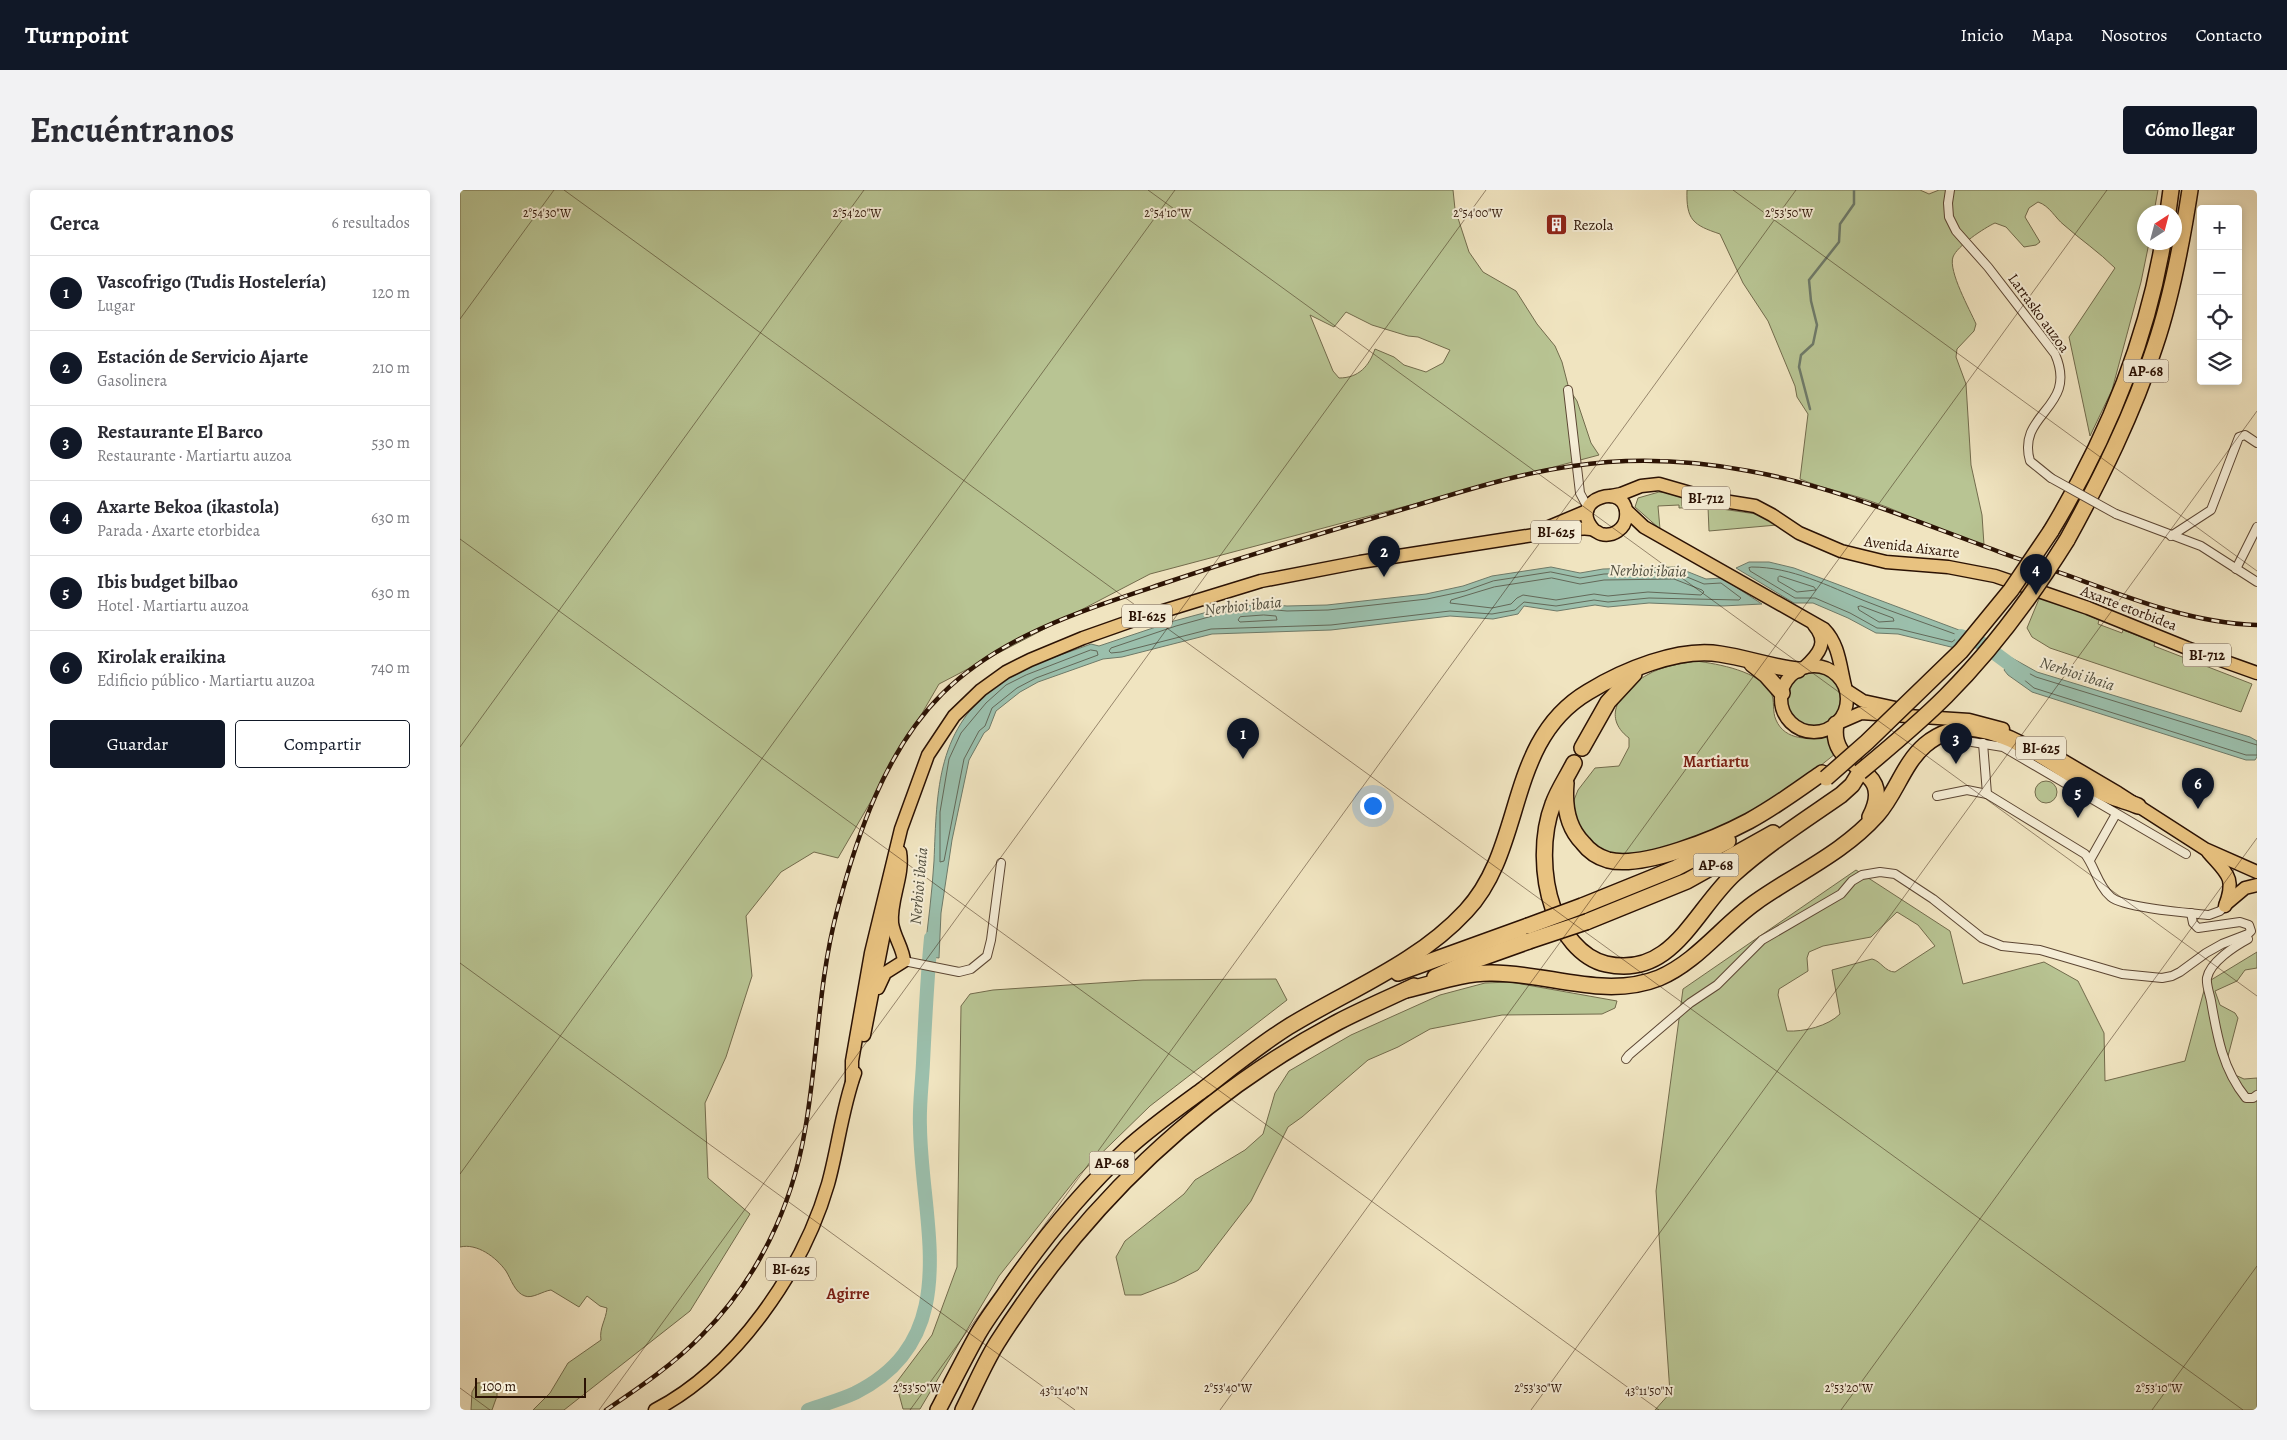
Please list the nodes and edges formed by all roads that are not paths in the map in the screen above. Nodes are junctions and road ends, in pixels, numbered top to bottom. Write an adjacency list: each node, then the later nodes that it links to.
1 (1950, 190): 18 (street, Larrasko auzoa, bridge)
2 (2171, 190): 4 (highway)
3 (2190, 190): 36 (highway, AP-68, bridge)
4 (2169, 205)
5 (2161, 250): 35 (highway, AP-68, bridge)
6 (1568, 390): 8 (street)
7 (2257, 443): 18 (street)
8 (1579, 485): 11 (street); 13 (street)
9 (1632, 489): 10 (main road); 12 (main road); 21 (main road, Avenida Aixarte / BI-712)
10 (1611, 496): 11 (main road); 12 (main road)
11 (1597, 498): 13 (main road)
12 (1625, 508): 16 (main road); 17 (main road)
13 (1588, 510): 15 (main road); 19 (main road, BI-625)
14 (2257, 527): 20 (street)
15 (1594, 530): 16 (main road); 19 (main road, BI-625)
16 (1616, 533): 17 (main road)
17 (1663, 536): 23 (main road)
18 (2171, 536): 20 (street)
19 (1518, 537): 41 (main road, BI-625)
20 (2236, 569): 22 (street)
21 (1989, 575): 27 (main road, Axarte etorbidea / BI-712)
22 (2257, 582)
23 (1806, 619): 26 (main road); 28 (main road)
24 (1747, 660): 25 (highway); 26 (highway); 29 (highway)
25 (1643, 667): 34 (highway); 57 (highway)
26 (1802, 668): 28 (main road, BI-625); 29 (main road)
27 (2257, 673)
28 (1846, 688): 30 (main road, BI-625); 31 (main road)
29 (1782, 693): 31 (main road, BI-625)
30 (1934, 716): 31 (main road, BI-625); 39 (main road, BI-625)
31 (1836, 723): 42 (highway)
32 (1972, 742): 33 (street)
33 (1983, 743): 37 (street); 40 (street)
34 (1582, 748)
35 (1824, 775): 36 (highway); 57 (highway, AP-68, bridge)
36 (1838, 793): 58 (highway, AP-68, bridge)
37 (1988, 794): 38 (street); 46 (street)
38 (1937, 796)
39 (2138, 806): 42 (highway); 43 (main road, BI-625)
40 (2116, 814): 45 (street); 46 (street)
41 (905, 821): 44 (main road); 49 (main road, BI-625)
42 (1865, 828): 58 (highway)
43 (2205, 848): 48 (main road, BI-625); 51 (main road)
44 (900, 852): 54 (main road); 55 (main road)
45 (2186, 854)
46 (2090, 860): 52 (street)
47 (1001, 863): 56 (street)
48 (2257, 872)
49 (886, 883): 55 (main road); 59 (main road, BI-625)
50 (2257, 885): 51 (main road)
51 (2224, 906): 52 (street)
52 (2191, 913): 53 (street)
53 (2250, 933): 61 (street); 63 (street)
54 (901, 948): 55 (main road); 56 (main road)
55 (880, 953): 56 (main road); 59 (main road); 60 (main road)
56 (900, 963): 60 (main road)
57 (1359, 988): 65 (highway, AP-68)
58 (1406, 990): 66 (highway, AP-68)
59 (860, 1007): 62 (main road, BI-625)
60 (863, 1043): 62 (main road)
61 (1626, 1059)
62 (852, 1081): 64 (main road, BI-625)
63 (2257, 1094)
64 (655, 1410)
65 (938, 1410)
66 (963, 1410)

